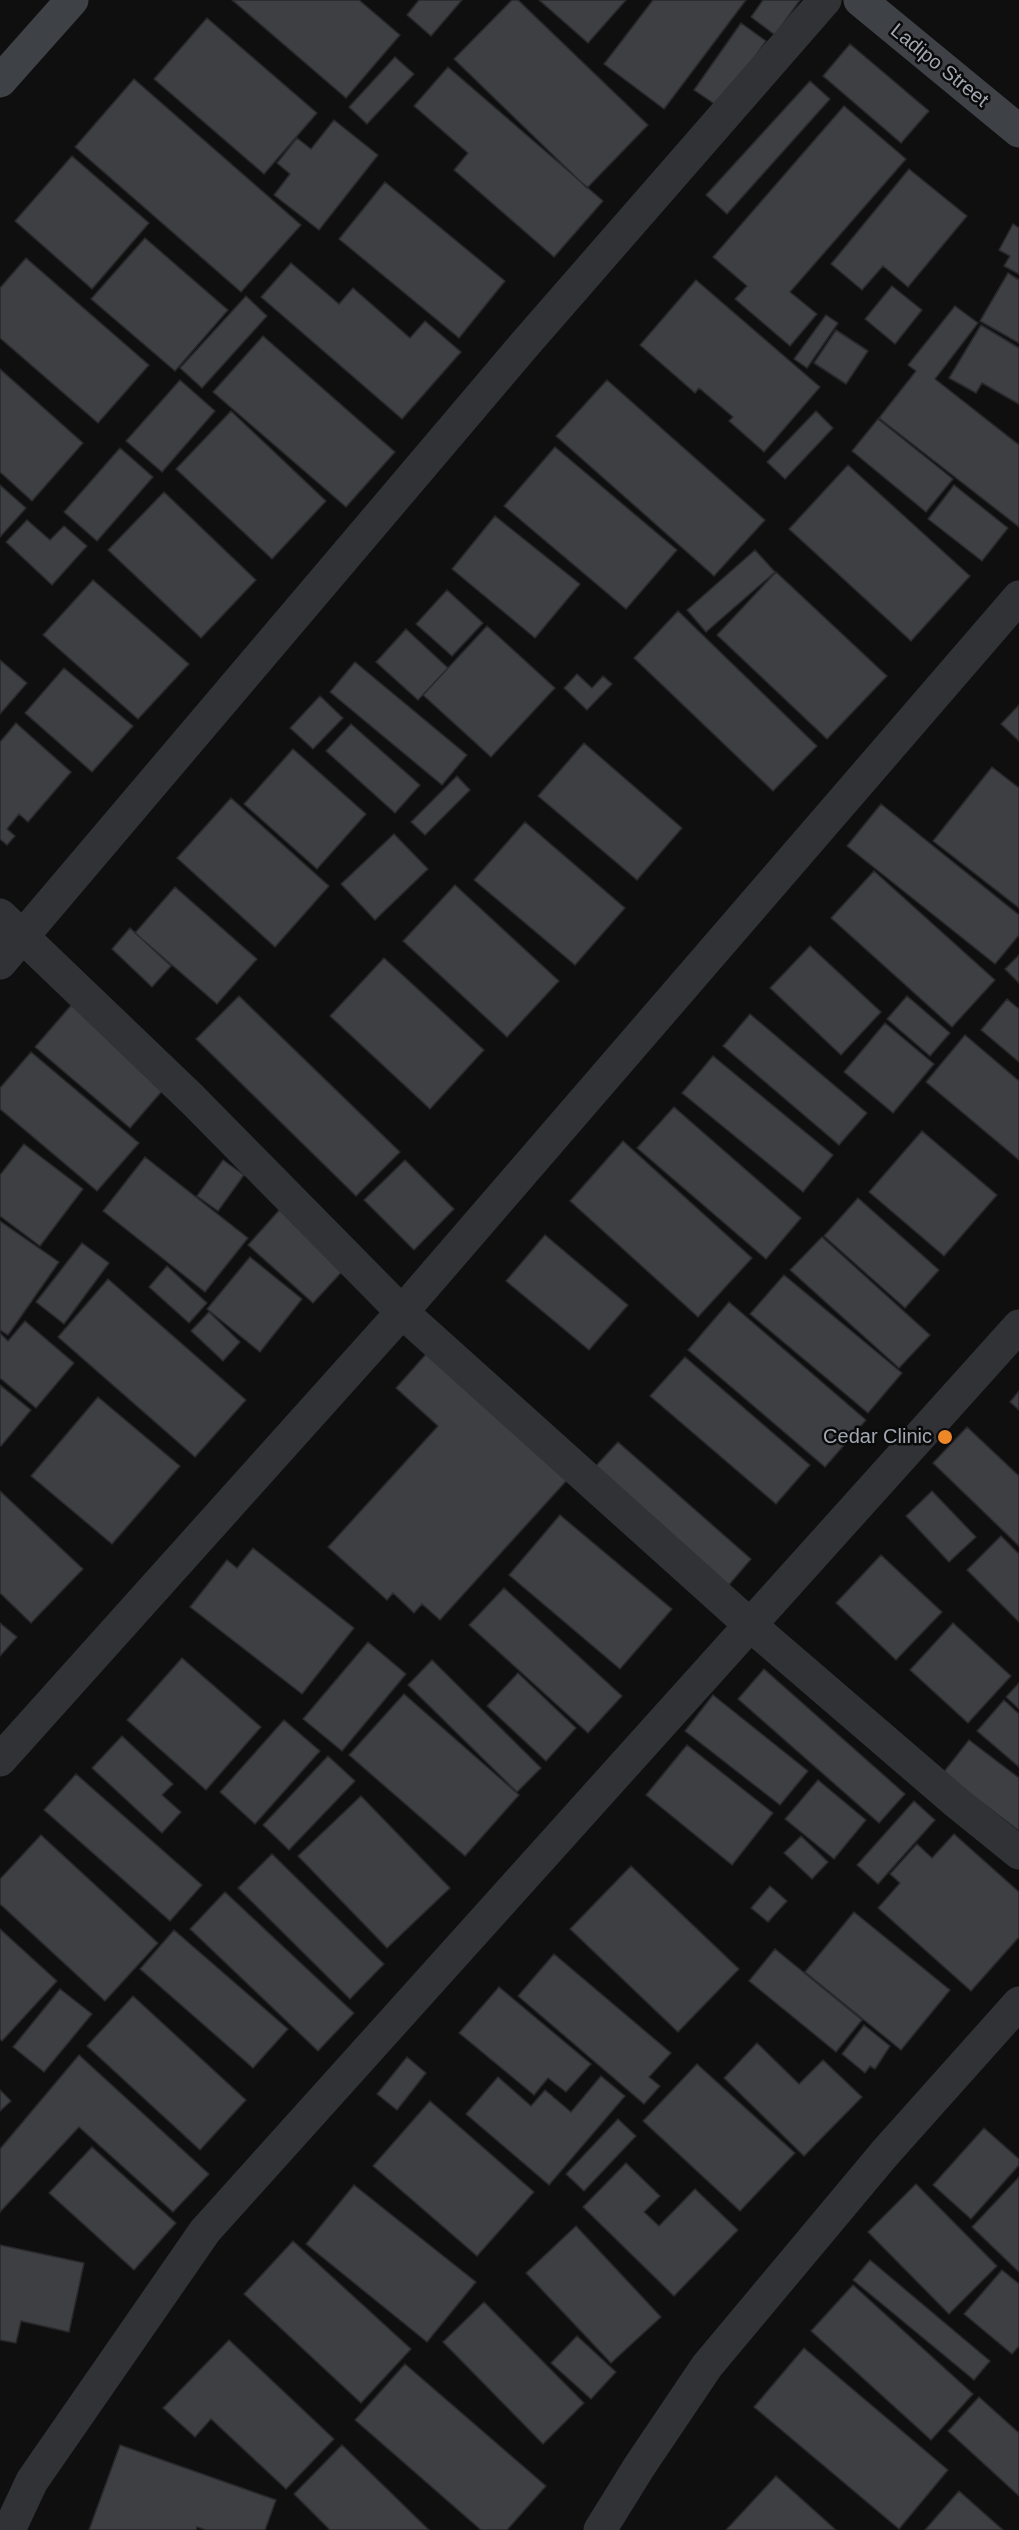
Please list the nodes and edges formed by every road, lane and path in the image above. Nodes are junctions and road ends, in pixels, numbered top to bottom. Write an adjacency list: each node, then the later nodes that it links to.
1 (72, 0): 4 (main road)
2 (825, 0): 7 (street)
3 (860, 0): 5 (main road, Ladipo Street)
4 (0, 81)
5 (1019, 131)
6 (1019, 597): 9 (street)
7 (11, 925): 8 (street); 9 (street)
8 (0, 963)
9 (402, 1312): 11 (street); 12 (street)
10 (1019, 1326): 11 (street)
11 (749, 1624): 13 (street); 15 (street)
12 (0, 1760)
13 (1019, 1853)
14 (1019, 2003): 16 (street)
15 (9, 2530)
16 (600, 2530)

